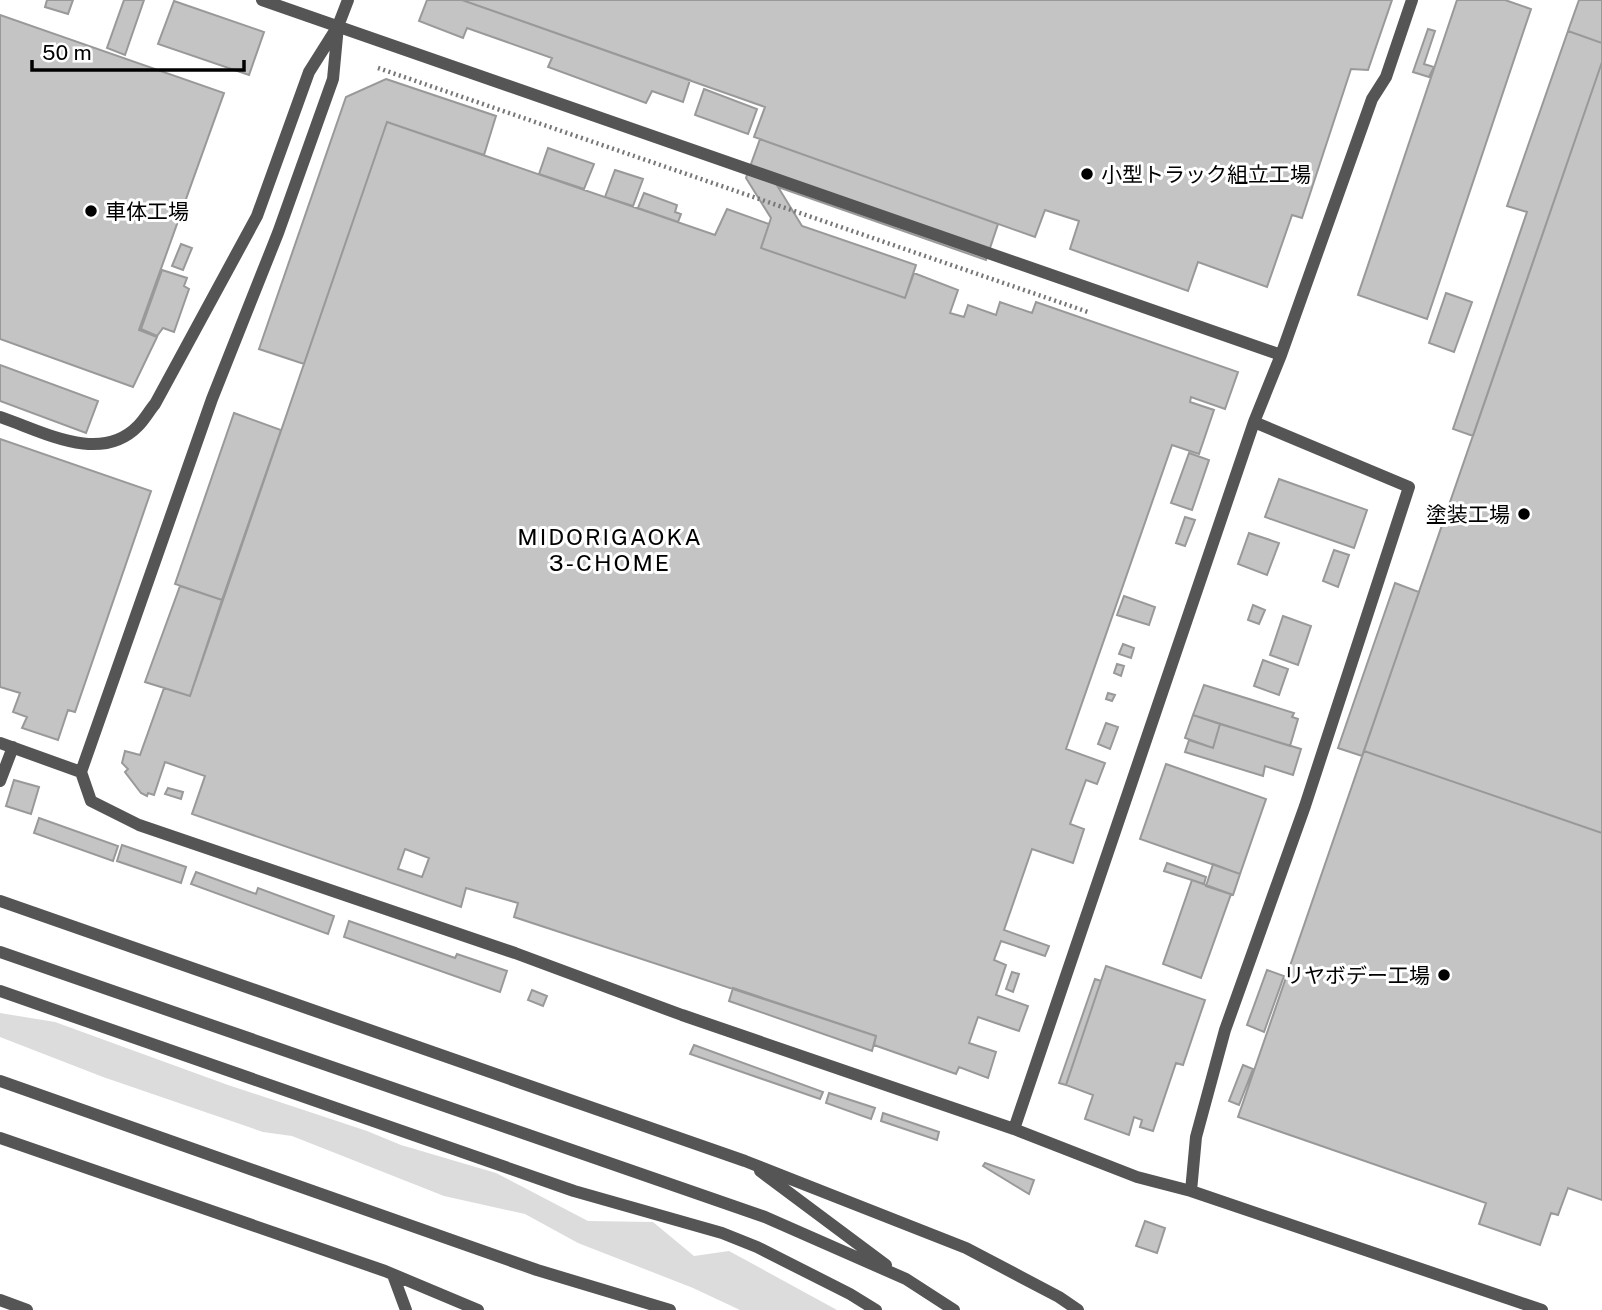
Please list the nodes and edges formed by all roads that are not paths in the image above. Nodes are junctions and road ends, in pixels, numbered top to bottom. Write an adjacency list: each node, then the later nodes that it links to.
1 (262, 0): 4 (lane)
2 (348, 0): 4 (lane)
3 (1412, 0): 5 (lane)
4 (338, 26): 5 (lane); 6 (lane); 10 (lane)
5 (1281, 355): 7 (lane)
6 (0, 417)
7 (1254, 422): 16 (lane); 19 (lane)
8 (0, 743): 9 (lane)
9 (13, 747): 10 (lane); 11 (lane)
10 (81, 772): 16 (lane)
11 (0, 781)
12 (0, 901): 18 (lane)
13 (0, 952): 21 (lane)
14 (0, 991): 27 (lane)
15 (0, 1080): 26 (lane)
16 (1014, 1129): 19 (lane)
17 (0, 1138): 20 (lane)
18 (745, 1161): 21 (lane); 29 (lane)
19 (1191, 1191): 30 (lane)
20 (393, 1275): 24 (lane); 25 (lane)
21 (906, 1279): 28 (lane)
22 (0, 1300): 23 (lane)
23 (27, 1310)
24 (406, 1310)
25 (478, 1310)
26 (670, 1310)
27 (876, 1310)
28 (954, 1310)
29 (1078, 1310)
30 (1542, 1310)

